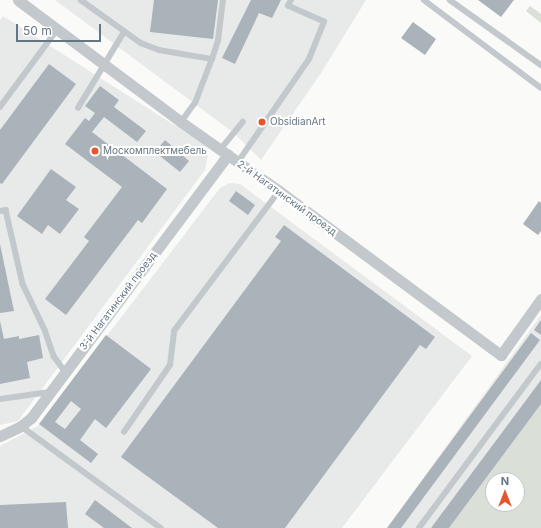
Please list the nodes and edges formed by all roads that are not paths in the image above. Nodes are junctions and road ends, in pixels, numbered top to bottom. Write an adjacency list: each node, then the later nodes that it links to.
1 (18, 0): 7 (street, 2-й Нагатинский проезд)
2 (81, 0): 8 (lane)
3 (223, 0): 9 (lane)
4 (291, 0): 18 (lane)
5 (424, 0): 12 (lane)
6 (450, 0): 11 (lane)
7 (57, 30): 10 (street, 2-й Нагатинский проезд); 13 (lane)
8 (124, 32): 9 (lane); 10 (lane)
9 (212, 59): 15 (lane)
10 (103, 64): 14 (lane); 15 (street, 2-й Нагатинский проезд)
11 (541, 65)
12 (541, 88)
13 (0, 107)
14 (78, 108)
15 (181, 122): 17 (street, 2-й Нагатинский проезд)
16 (243, 122): 17 (lane)
17 (224, 152): 18 (street, 2-й Нагатинский проезд); 23 (street, 3-й Нагатинский проезд)
18 (238, 162): 19 (street, 2-й Нагатинский проезд)
19 (279, 191): 21 (street, 2-й Нагатинский проезд); 27 (lane)
20 (0, 211): 23 (lane)
21 (541, 300)
22 (541, 364): 30 (lane)
23 (65, 371): 24 (street, 3-й Нагатинский проезд)
24 (51, 392): 25 (lane); 26 (street, 3-й Нагатинский проезд)
25 (0, 399)
26 (22, 426): 28 (street, 3-й Нагатинский проезд); 29 (lane)
27 (124, 432)
28 (0, 436)
29 (161, 528)
30 (419, 528)

